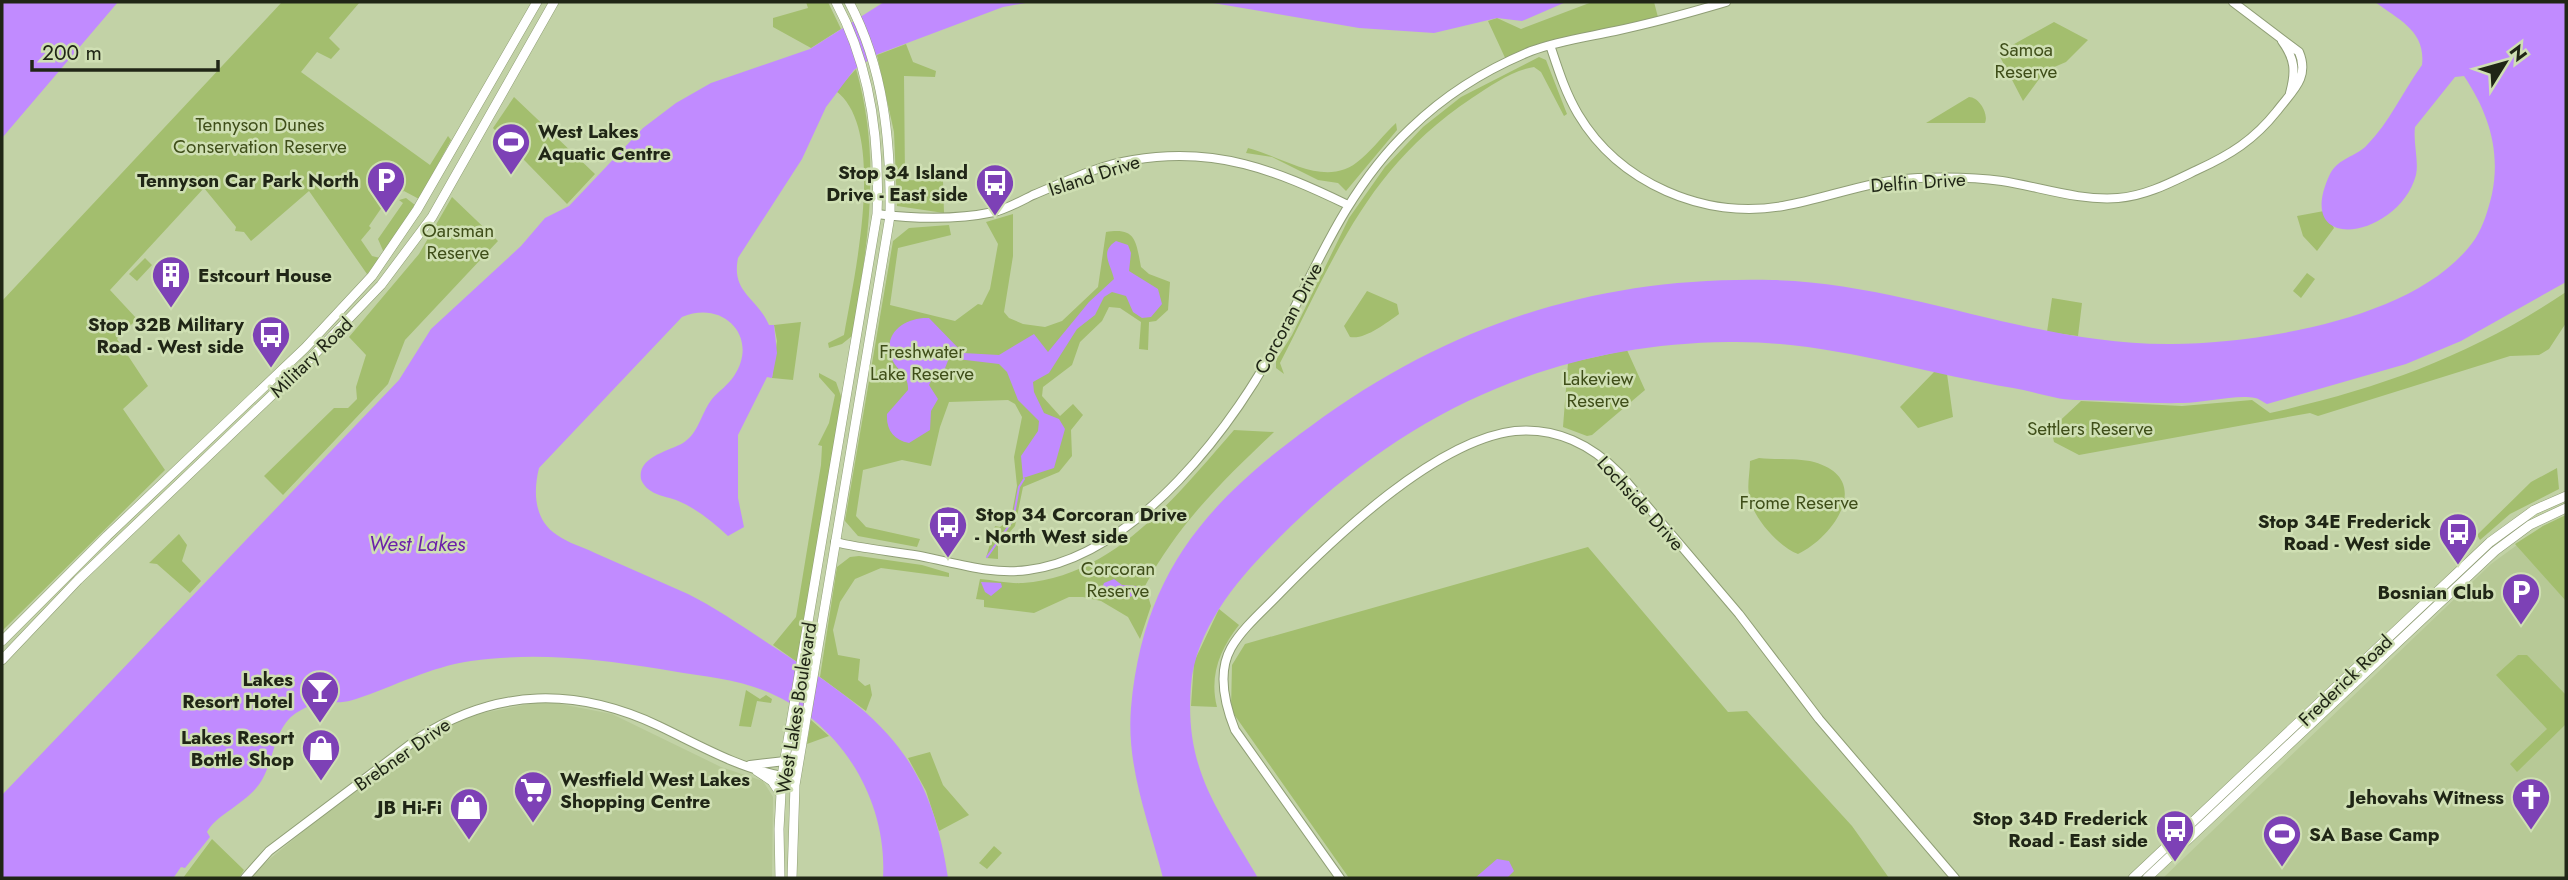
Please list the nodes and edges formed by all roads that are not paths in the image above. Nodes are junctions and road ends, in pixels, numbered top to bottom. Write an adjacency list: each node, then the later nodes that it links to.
1 (537, 2): 9 (main road, Military Road)
2 (554, 2): 10 (main road, Military Road)
3 (836, 2): 13 (main road, West Lakes Boulevard)
4 (1726, 2): 8 (street, Corcoran Drive)
5 (2233, 2): 7 (street)
6 (850, 4): 14 (main road, West Lakes Boulevard)
7 (2281, 39): 11 (street, Delfin Drive); 11 (street, Delfin Drive)
8 (1550, 45): 11 (street, Delfin Drive); 12 (street, Corcoran Drive)
9 (503, 63): 10 (main road); 23 (main road, Military Road)
10 (515, 70): 24 (main road, Military Road)
11 (2290, 93)
12 (1348, 205): 14 (street, Island Drive); 22 (street, Corcoran Drive)
13 (877, 214): 14 (street, Island Drive); 15 (main road, West Lakes Boulevard)
14 (890, 216): 16 (main road, West Lakes Boulevard)
15 (853, 366): 16 (main road); 18 (main road, West Lakes Boulevard)
16 (865, 366): 17 (main road, West Lakes Boulevard)
17 (852, 445): 18 (main road); 22 (main road, West Lakes Boulevard)
18 (834, 481): 21 (main road, West Lakes Boulevard)
19 (2566, 496): 38 (main road, Frederick Road)
20 (2566, 508): 39 (main road, Frederick Road)
21 (824, 539): 22 (main road); 28 (main road, West Lakes Boulevard)
22 (835, 542): 27 (main road, West Lakes Boulevard)
23 (70, 572): 24 (main road); 25 (main road, Military Road)
24 (78, 580): 26 (main road, Military Road)
25 (2, 642)
26 (2, 660)
27 (803, 735): 31 (main road); 35 (main road, West Lakes Boulevard)
28 (785, 761): 29 (street); 31 (main road, West Lakes Boulevard)
29 (743, 765): 30 (street, Brebner Drive); 33 (street, Brebner Drive)
30 (757, 771): 31 (street, Brebner Drive); 32 (main road)
31 (782, 776): 32 (main road, West Lakes Boulevard)
32 (781, 794): 34 (main road, West Lakes Boulevard)
33 (245, 878)
34 (780, 878)
35 (792, 878)
36 (1340, 878): 37 (street, Lochside Drive)
37 (1955, 878)
38 (2133, 878)
39 (2147, 878)

